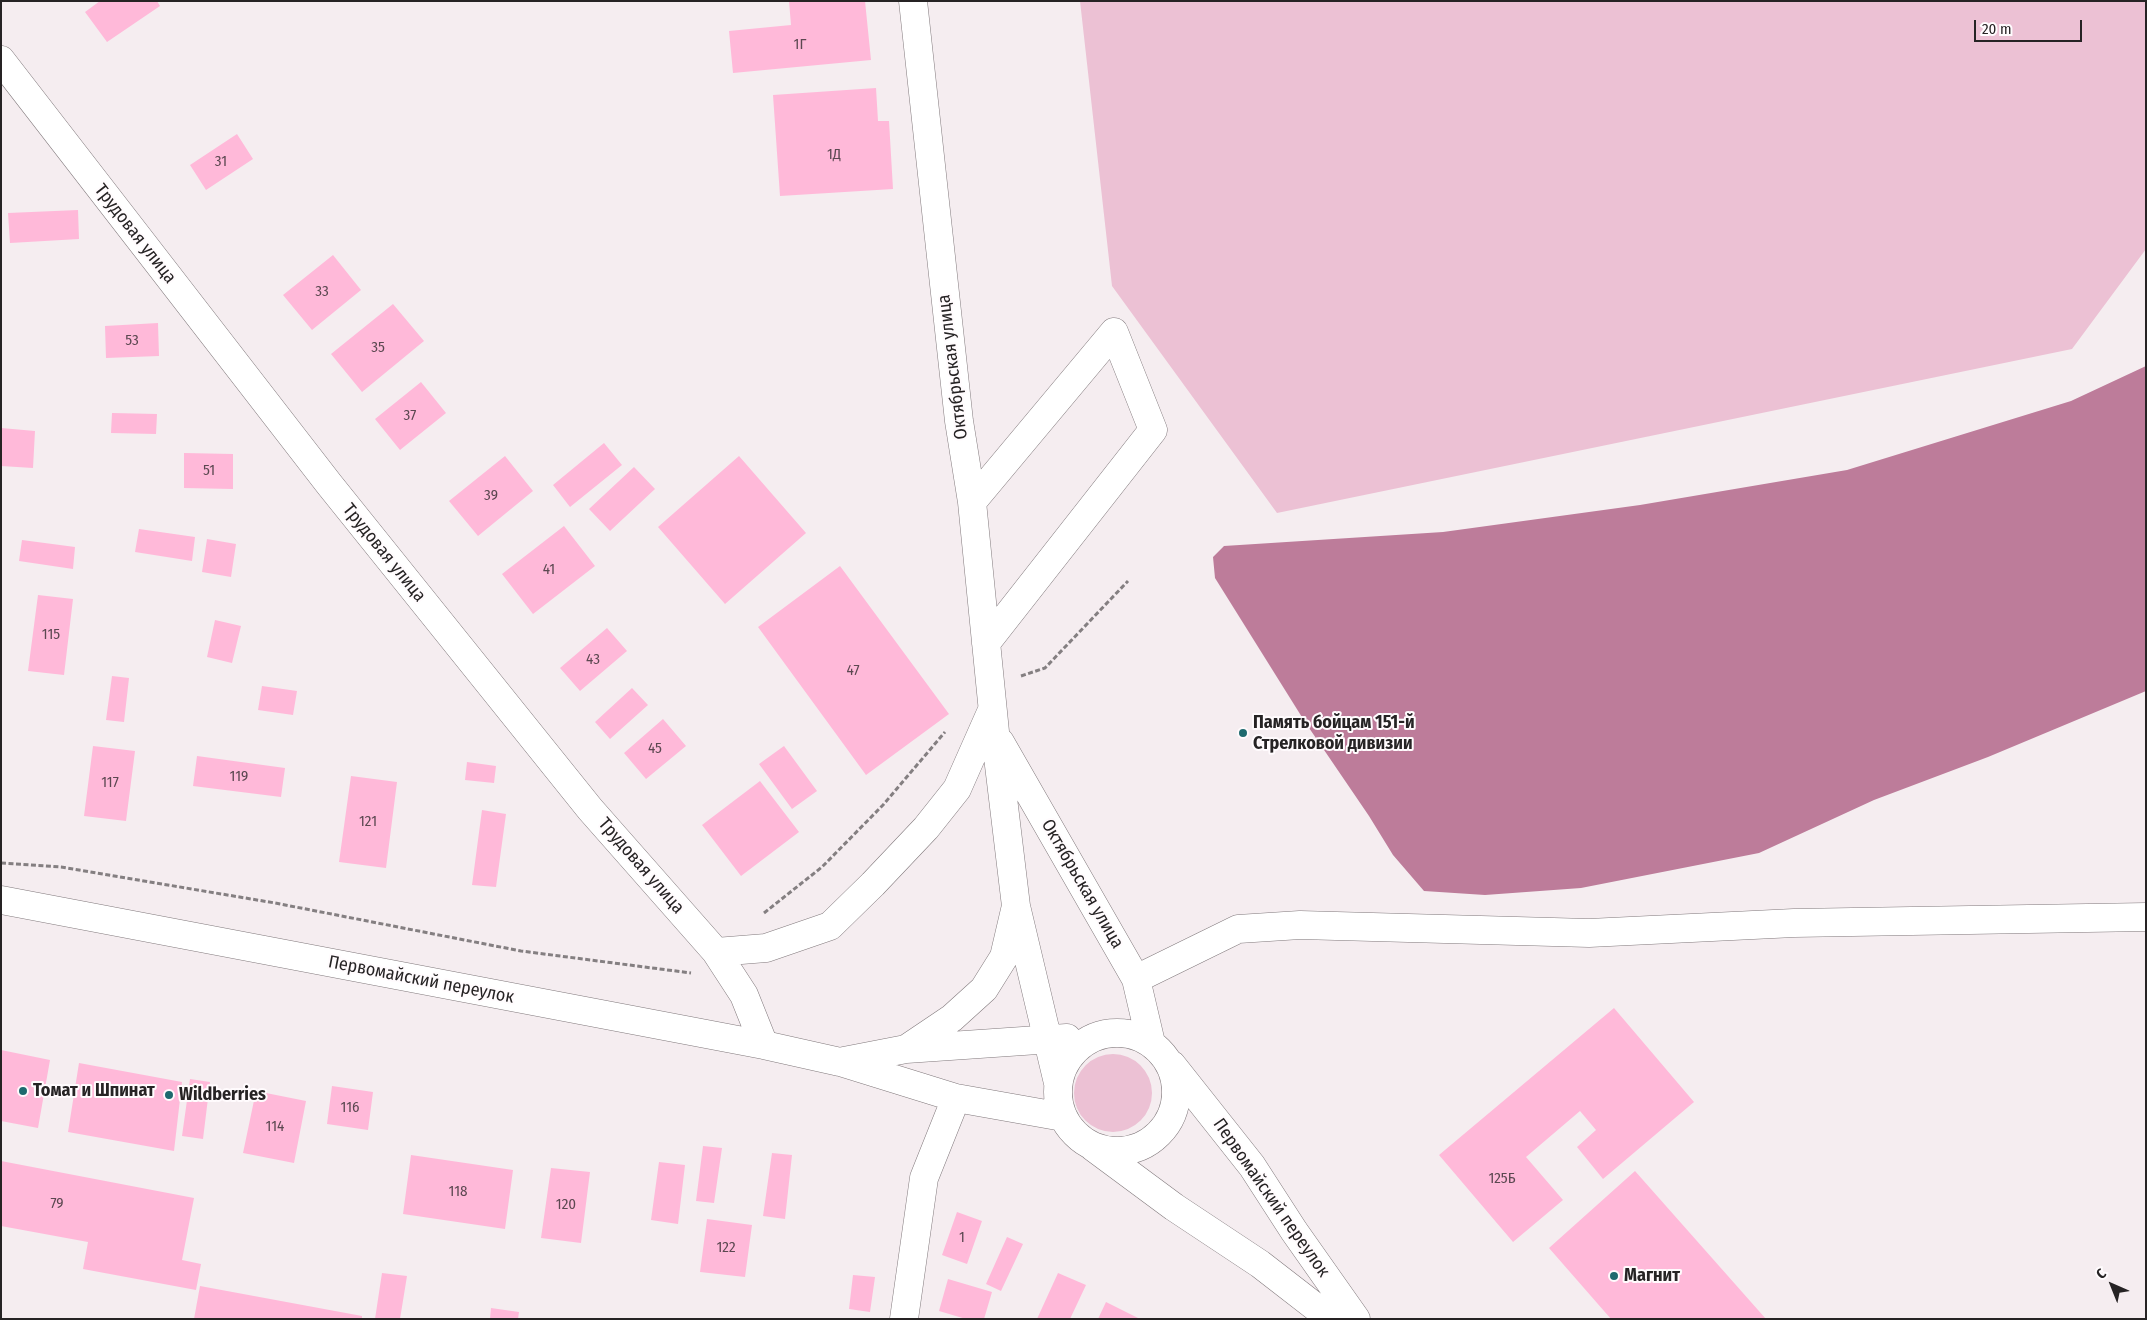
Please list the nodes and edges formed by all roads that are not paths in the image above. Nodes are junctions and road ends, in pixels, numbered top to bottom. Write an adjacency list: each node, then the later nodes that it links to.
1 (913, 1): 3 (street, Октябрьская улица)
2 (1, 60): 9 (street, Трудовая улица)
3 (972, 502): 4 (street, Октябрьская улица); 4 (street)
4 (986, 643): 5 (street, Октябрьская улица)
5 (992, 709): 7 (street, Октябрьская улица); 9 (street); 10 (street, Октябрьская улица)
6 (1, 900): 13 (street, Первомайский переулок)
7 (1016, 906): 12 (street, Октябрьская улица); 14 (street, Октябрьская улица)
8 (2146, 917): 10 (street)
9 (716, 952): 13 (street, Трудовая улица)
10 (1136, 979): 15 (street, Октябрьская улица)
11 (1101, 1034): 12 (street, Первомайский переулок); 15 (street); 17 (street)
12 (1049, 1039): 14 (street, Первомайский переулок); 17 (street, Октябрьская улица)
13 (764, 1045): 16 (street, Первомайский переулок)
14 (906, 1050): 16 (street, Первомайский переулок)
15 (1158, 1050): 20 (street); 23 (street, Первомайский переулок)
16 (840, 1062): 18 (street, Первомайский переулок)
17 (1058, 1083): 19 (street)
18 (956, 1098): 19 (street, Первомайский переулок); 21 (street)
19 (1063, 1117): 20 (street)
20 (1090, 1145): 22 (street, Первомайский переулок)
21 (904, 1319)
22 (1331, 1319)
23 (1356, 1319)

